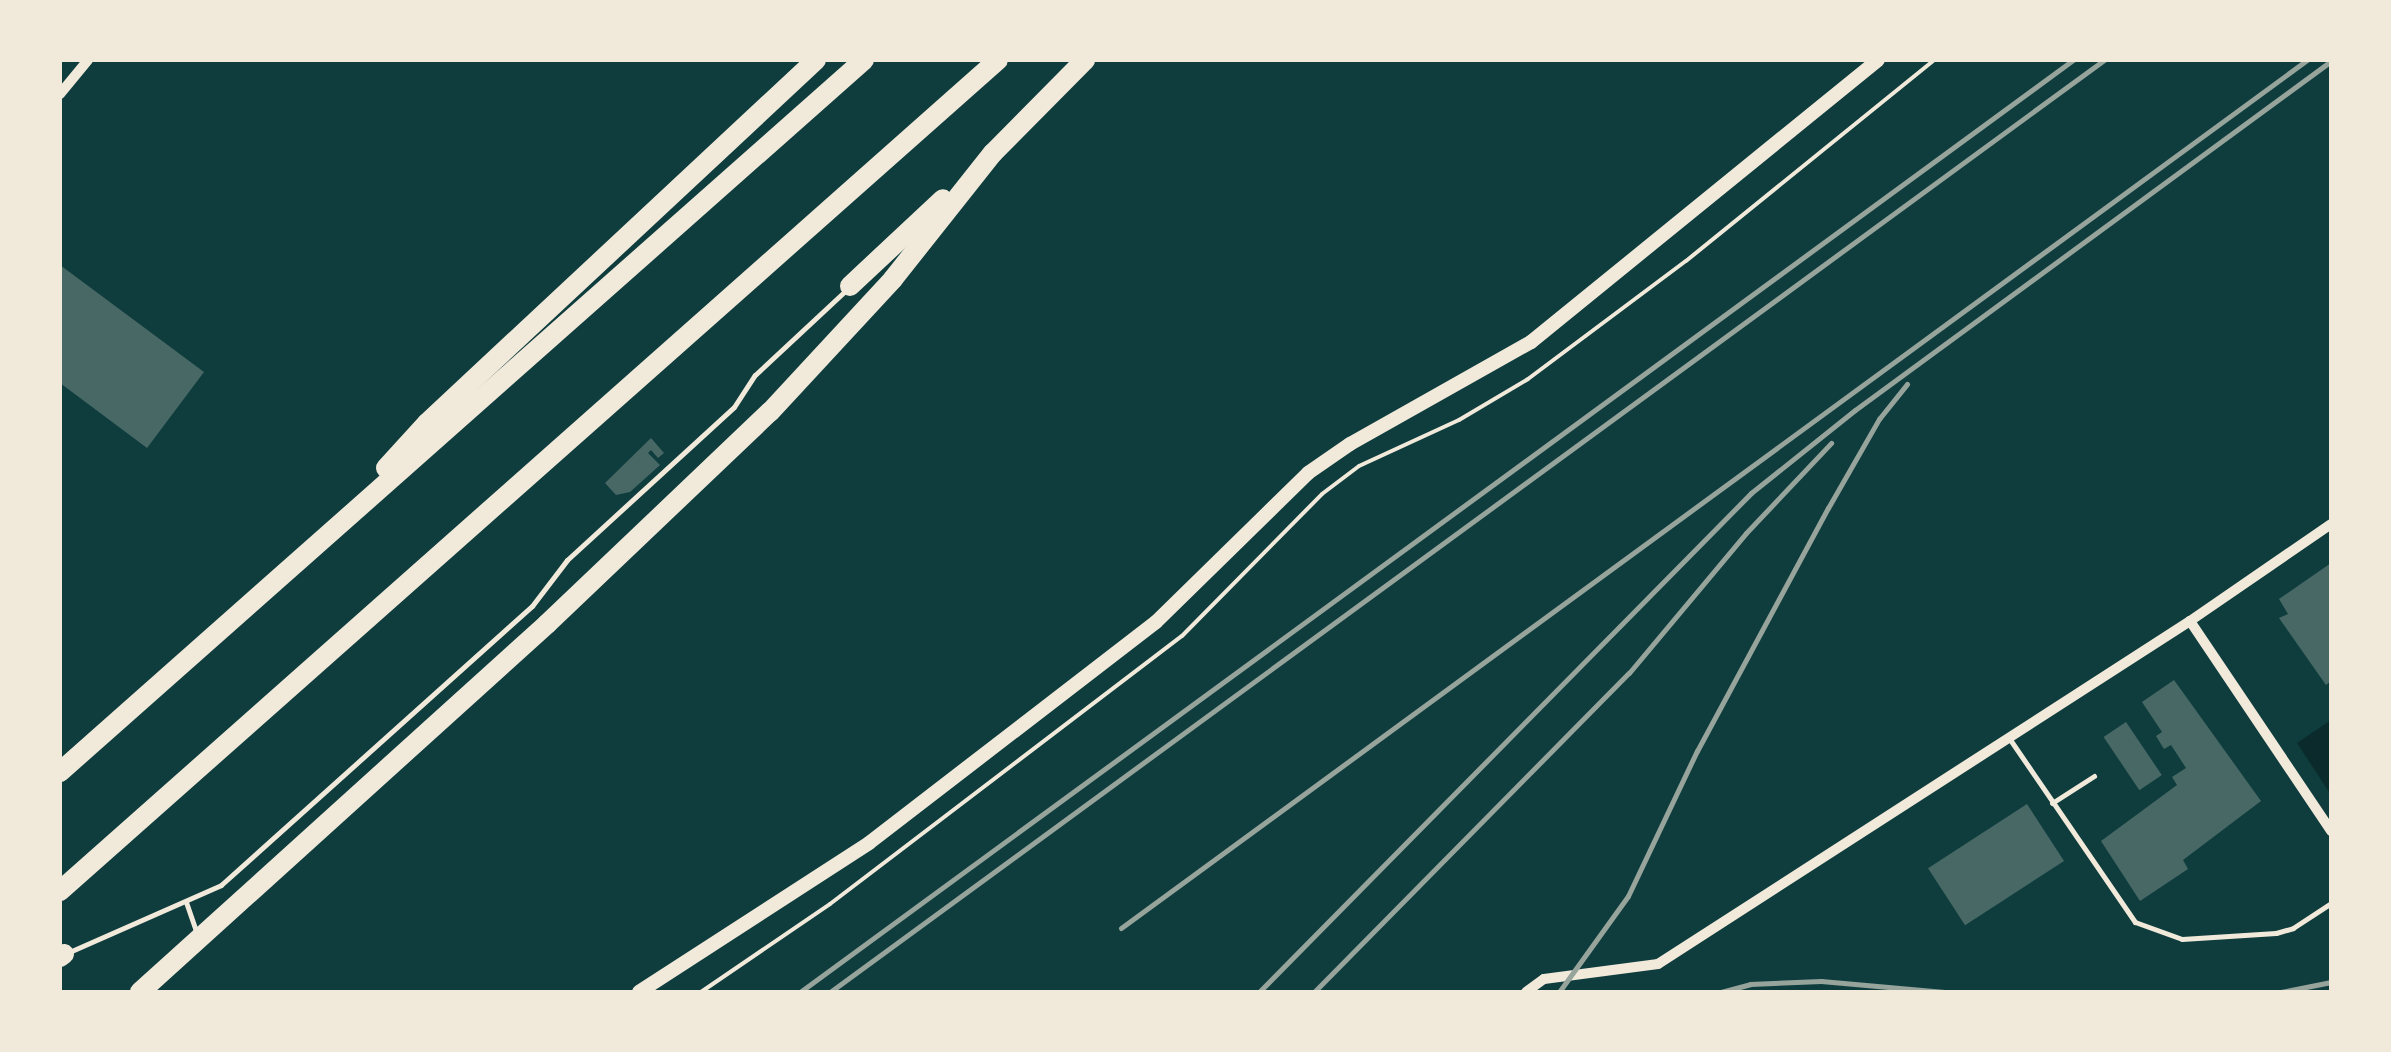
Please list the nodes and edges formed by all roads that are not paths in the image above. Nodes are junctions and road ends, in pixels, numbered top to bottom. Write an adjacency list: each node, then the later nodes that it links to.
1 (88, 60): 7 (street)
2 (816, 60): 11 (highway)
3 (864, 60): 11 (highway)
4 (998, 60): 18 (highway)
5 (1085, 60): 8 (highway)
6 (1878, 60): 24 (street)
7 (60, 94)
8 (993, 153): 9 (highway); 21 (highway)
9 (850, 286): 19 (lane)
10 (2331, 524): 12 (street)
11 (325, 537): 14 (highway)
12 (2190, 621): 13 (street); 17 (street)
13 (2008, 738): 16 (lane); 25 (street)
14 (60, 772)
15 (2094, 776): 16 (lane)
16 (2052, 803): 20 (lane)
17 (2331, 832)
18 (60, 891)
19 (186, 902): 21 (lane); 22 (lane)
20 (2331, 903)
21 (198, 939): 23 (highway)
22 (62, 956)
23 (140, 992)
24 (640, 992)
25 (1526, 992)

